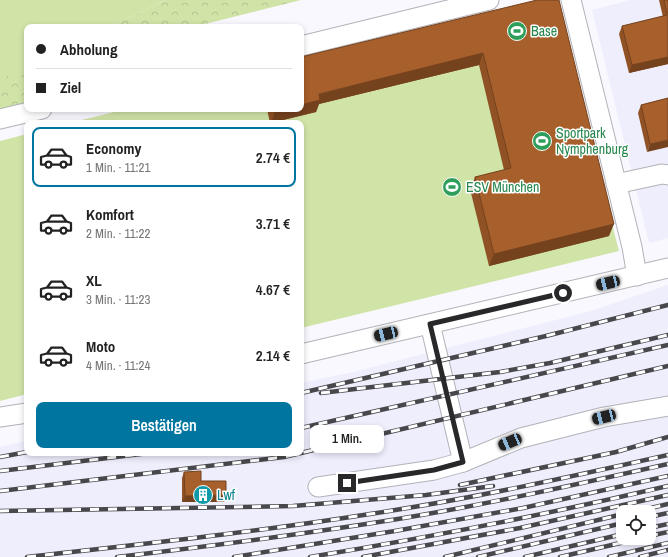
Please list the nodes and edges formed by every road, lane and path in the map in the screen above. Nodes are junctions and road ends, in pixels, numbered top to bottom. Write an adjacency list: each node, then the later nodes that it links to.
1 (489, 0): 3 (street)
2 (571, 0): 7 (street)
3 (304, 45)
4 (29, 112): 5 (street)
5 (0, 119)
6 (668, 175): 7 (street)
7 (616, 184): 9 (street)
8 (668, 268): 9 (street)
9 (637, 276): 10 (street)
10 (430, 324): 11 (street); 15 (street)
11 (304, 353)
12 (668, 406): 15 (street)
13 (24, 413): 14 (street)
14 (0, 417)
15 (463, 462): 16 (street)
16 (318, 487)

